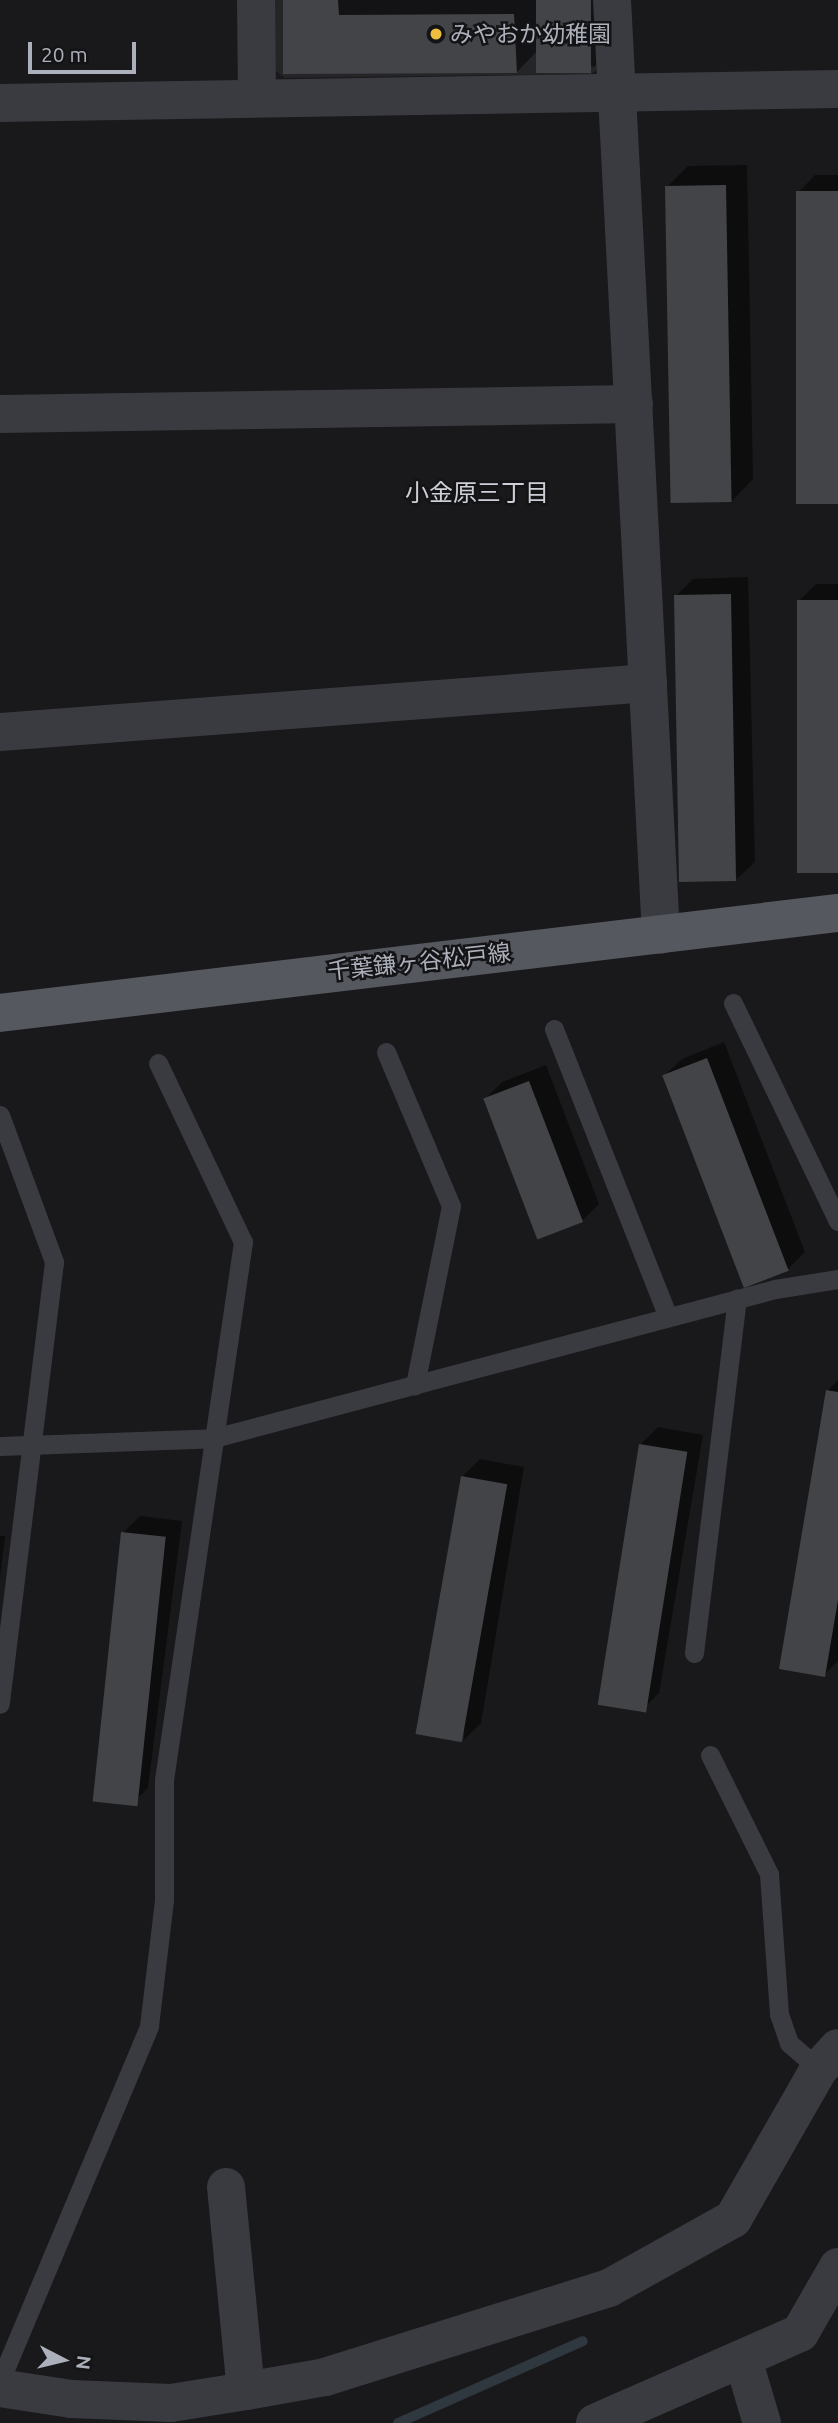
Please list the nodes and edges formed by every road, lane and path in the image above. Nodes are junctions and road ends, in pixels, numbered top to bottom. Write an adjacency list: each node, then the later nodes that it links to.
1 (256, 0): 5 (street)
2 (612, 0): 4 (street)
3 (838, 89): 4 (street)
4 (616, 94): 5 (street); 7 (street)
5 (257, 98): 6 (street)
6 (0, 103)
7 (634, 404): 8 (street); 9 (street)
8 (0, 414)
9 (648, 683): 10 (street); 12 (street)
10 (0, 732)
11 (838, 913): 12 (main road, 千葉鎌ヶ谷松戸線)
12 (661, 935): 14 (main road, 千葉鎌ヶ谷松戸線)
13 (733, 1003): 19 (lane)
14 (0, 1013)
15 (554, 1029): 22 (lane)
16 (386, 1052): 23 (lane)
17 (158, 1063): 24 (lane)
18 (0, 1115): 26 (lane)
19 (838, 1221)
20 (838, 1279): 21 (lane)
21 (737, 1299): 22 (lane); 27 (lane)
22 (668, 1317): 23 (lane)
23 (415, 1385): 24 (lane)
24 (214, 1438): 26 (lane); 34 (lane)
25 (0, 1446): 26 (lane)
26 (32, 1446): 28 (lane)
27 (694, 1653)
28 (0, 1704)
29 (710, 1755): 30 (lane)
30 (829, 2058): 36 (street)
31 (226, 2187): 36 (street)
32 (837, 2272): 33 (street)
33 (743, 2359): 37 (street); 38 (street)
34 (0, 2381)
35 (0, 2388): 36 (street)
36 (246, 2391)
37 (595, 2423)
38 (762, 2423)

